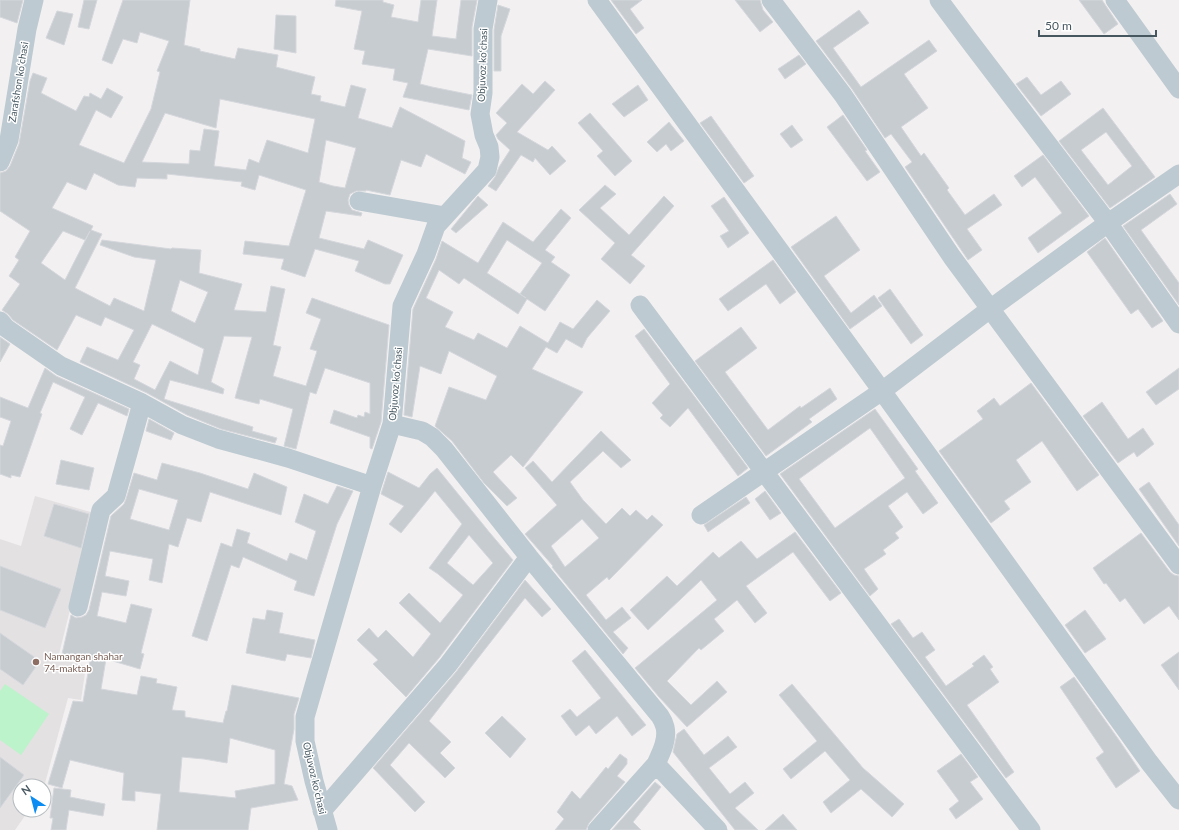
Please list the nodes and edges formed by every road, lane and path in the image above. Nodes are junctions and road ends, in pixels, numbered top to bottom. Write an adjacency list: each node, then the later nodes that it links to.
1 (34, 0): 8 (street, Zarafshon koʻchasi)
2 (488, 0): 11 (street, Objuvoz koʻchasi)
3 (597, 0): 17 (street)
4 (771, 0): 14 (street)
5 (939, 0): 12 (street)
6 (1115, 0): 7 (street)
7 (1179, 89)
8 (0, 162)
9 (1179, 174): 12 (street)
10 (359, 201): 11 (street)
11 (445, 216): 19 (street, Objuvoz koʻchasi)
12 (1108, 223): 14 (street); 16 (street)
13 (640, 305): 20 (street)
14 (990, 309): 17 (street); 24 (street)
15 (0, 320): 18 (street)
16 (1179, 324)
17 (882, 391): 20 (street); 27 (street)
18 (142, 403): 21 (street); 25 (street)
19 (392, 424): 21 (street, Objuvoz koʻchasi); 23 (street)
20 (764, 472): 22 (street); 32 (street)
21 (372, 486): 28 (street, Objuvoz koʻchasi)
22 (701, 515)
23 (529, 557): 26 (street); 28 (street)
24 (1179, 565)
25 (78, 607)
26 (656, 764): 30 (street); 31 (street)
27 (1179, 800)
28 (322, 811): 29 (street, Objuvoz koʻchasi)
29 (328, 830)
30 (598, 830)
31 (718, 830)
32 (1031, 830)

